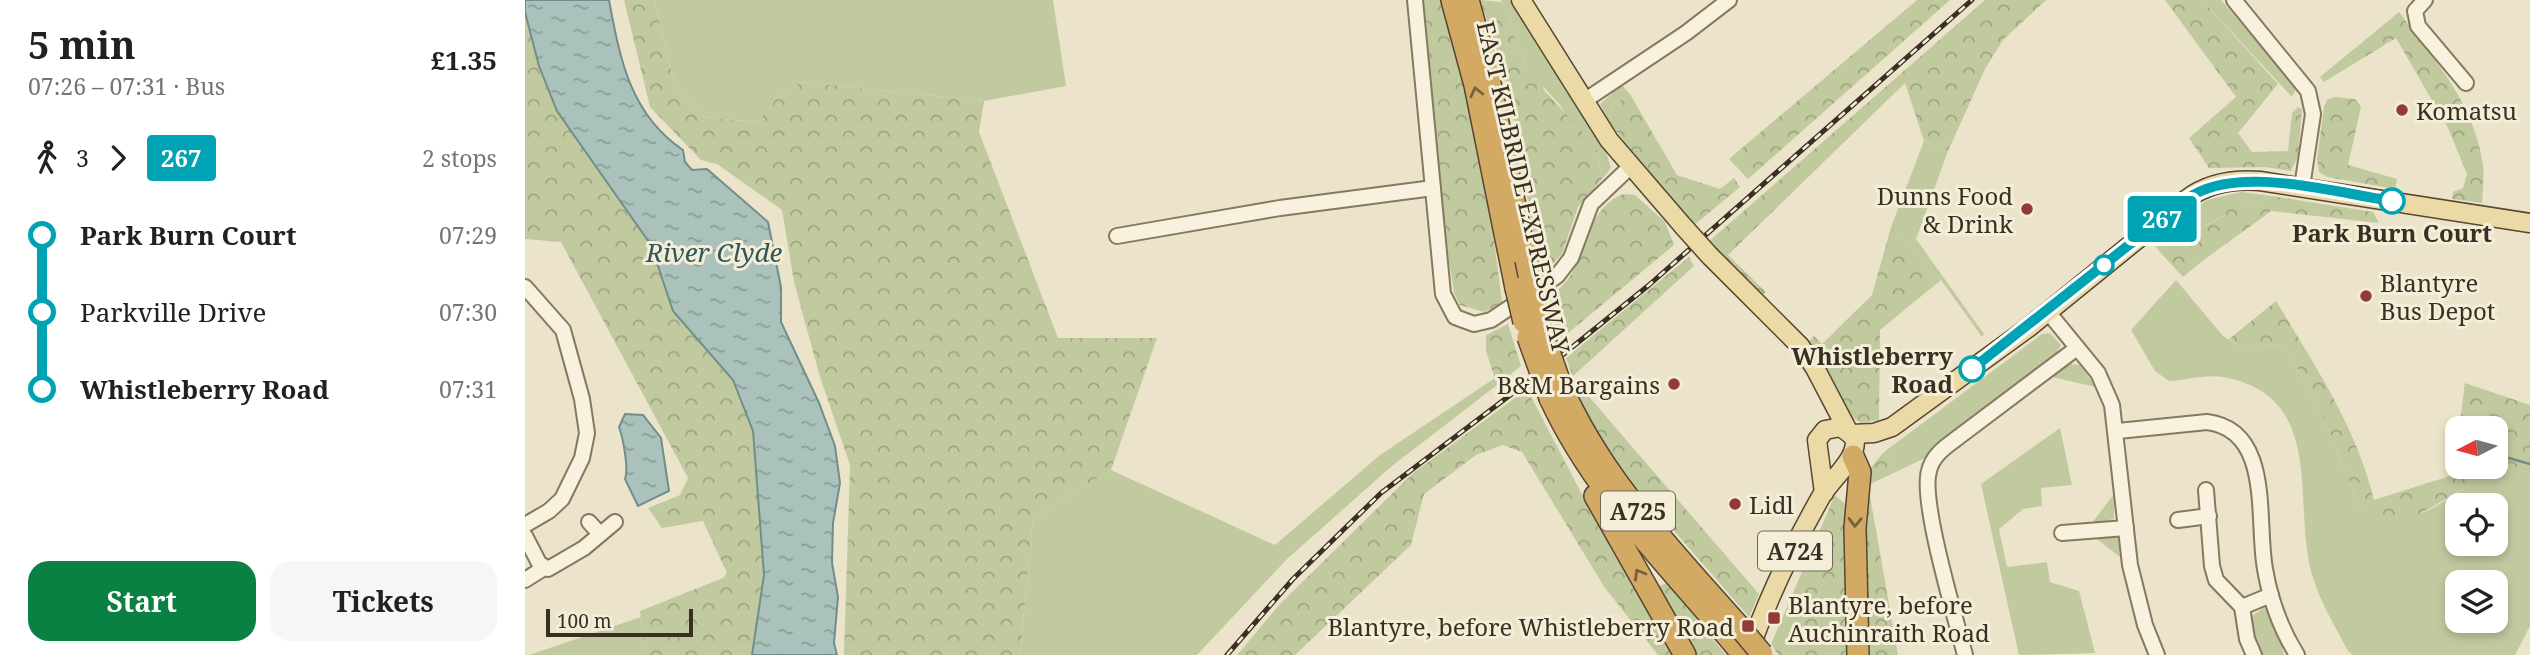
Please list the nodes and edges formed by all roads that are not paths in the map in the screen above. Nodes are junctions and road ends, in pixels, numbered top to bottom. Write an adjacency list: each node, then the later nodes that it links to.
1 (1415, 0): 12 (street)
2 (1452, 0): 17 (highway, EAST KILBRIDE EXPRESSWAY / A725, one-way to 2, bridge)
3 (1468, 0): 17 (highway, EAST KILBRIDE EXPRESSWAY / A725, bridge)
4 (1521, 0): 9 (main road)
5 (1729, 0): 9 (street)
6 (2234, 0): 11 (street)
7 (2425, 0): 8 (street)
8 (2466, 83)
9 (1584, 101): 10 (main road)
10 (1630, 167): 12 (street); 20 (main road, bridge)
11 (2302, 187): 13 (main road); 16 (main road)
12 (1433, 188): 14 (street)
13 (2530, 223)
14 (1117, 236)
15 (525, 287): 32 (street)
16 (2048, 312): 18 (street); 24 (main road)
17 (1532, 324): 19 (highway, EAST KILBRIDE EXPRESSWAY / A725, bridge)
18 (2077, 348): 23 (street); 44 (street)
19 (1555, 391): 21 (highway, EAST KILBRIDE EXPRESSWAY / A725); 41 (highway, A725)
20 (1831, 404): 22 (main road); 24 (main road)
21 (1559, 418): 41 (highway, EAST KILBRIDE EXPRESSWAY / A725); 42 (highway, A725, one-way to 21)
22 (1825, 430): 24 (main road); 25 (main road, A724)
23 (2118, 431): 33 (street); 39 (street)
24 (1850, 447): 25 (main road); 27 (main road, A724); 43 (highway, one-way to 43)
25 (1821, 459): 27 (main road, A724)
26 (2206, 490): 28 (street)
27 (1823, 493): 41 (main road, A724)
28 (2209, 516): 29 (street); 40 (street)
29 (2178, 520)
30 (589, 522): 35 (street)
31 (615, 522): 35 (street)
32 (525, 525)
33 (2126, 528): 34 (street); 45 (street)
34 (2062, 533)
35 (600, 534): 37 (street)
36 (525, 536): 37 (street)
37 (544, 568): 38 (street)
38 (525, 580)
39 (2271, 595): 40 (street); 47 (street)
40 (2242, 607): 46 (street)
41 (1747, 647)
42 (1685, 655)
43 (1858, 655)
44 (1965, 655)
45 (2157, 655)
46 (2254, 655)
47 (2297, 655)

